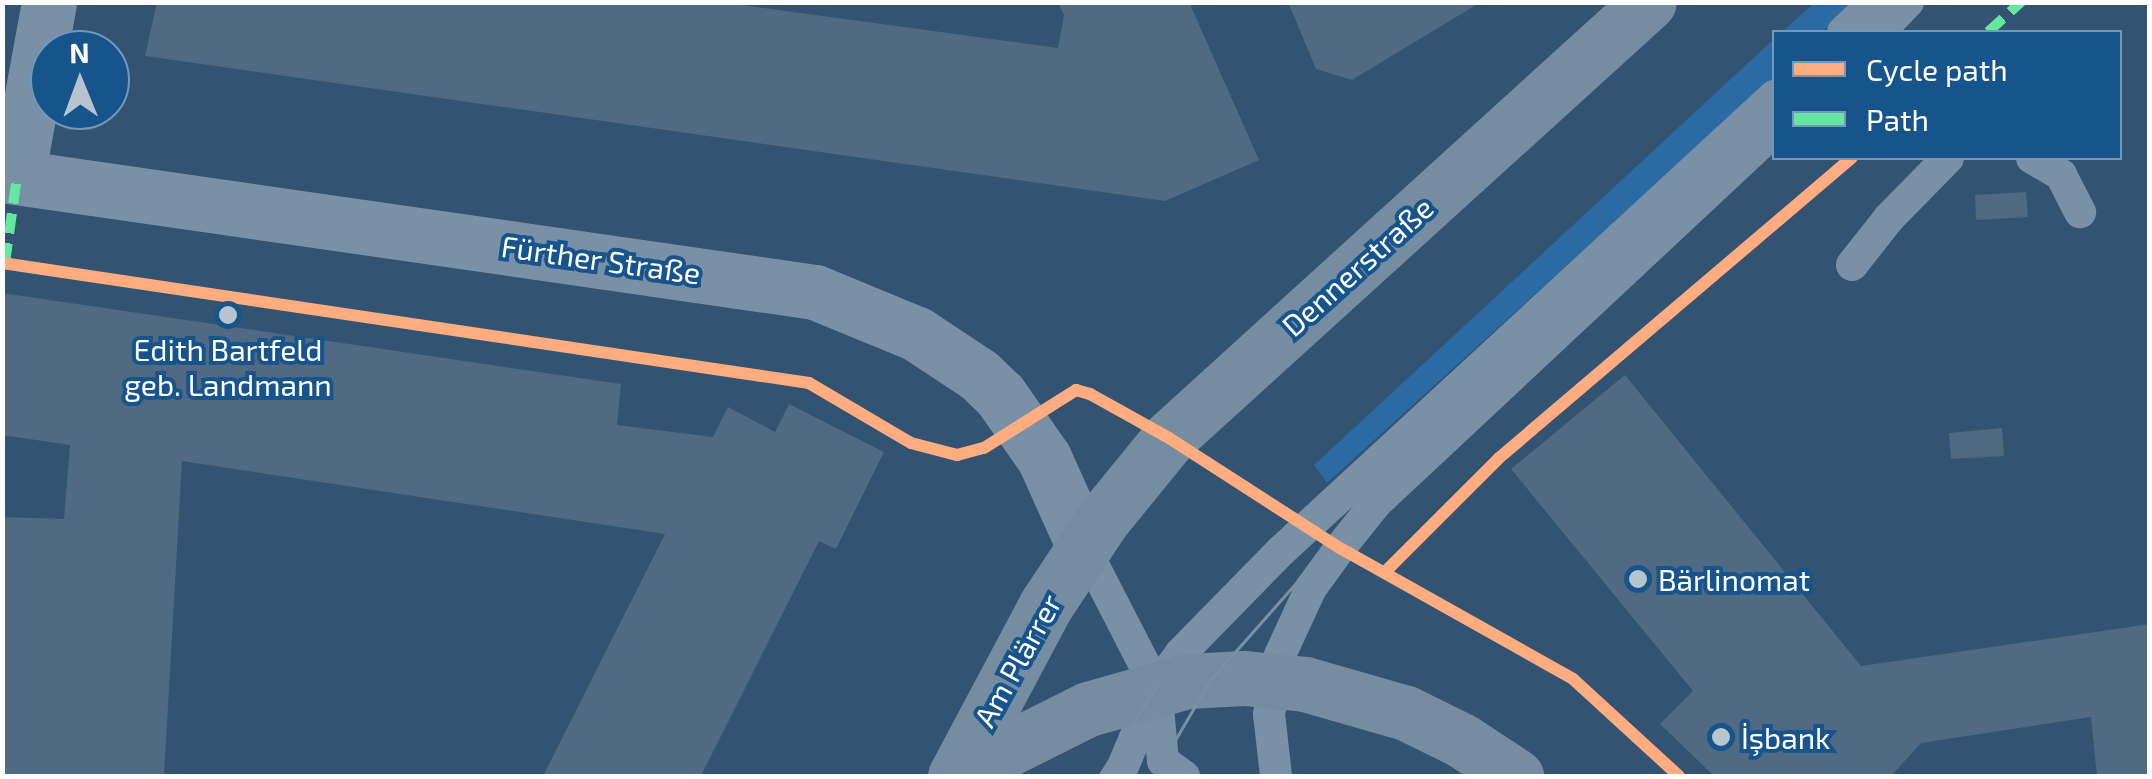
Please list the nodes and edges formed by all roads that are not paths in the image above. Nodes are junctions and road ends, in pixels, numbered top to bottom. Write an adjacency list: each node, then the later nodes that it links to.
1 (49, 2): 11 (street)
2 (1648, 2): 14 (main road, Dennerstraße)
3 (1876, 2): 5 (lane)
4 (1908, 2): 6 (lane)
5 (1846, 30)
6 (1881, 30)
7 (1772, 98): 16 (lane)
8 (1772, 133): 15 (lane)
9 (1946, 160): 13 (lane)
10 (2035, 160): 12 (lane)
11 (10, 176): 14 (street, Fürther Straße)
12 (2080, 212)
13 (1852, 265)
14 (1084, 547): 16 (lane); 17 (main road, Am Plärrer)
15 (1273, 680): 16 (main road, Am Plärrer); 21 (lane); 22 (main road, Am Plärrer)
16 (1156, 688): 18 (main road, Am Plärrer); 19 (lane); 20 (lane)
17 (955, 776)
18 (969, 776)
19 (1118, 776)
20 (1184, 776)
21 (1276, 776)
22 (1516, 776)

